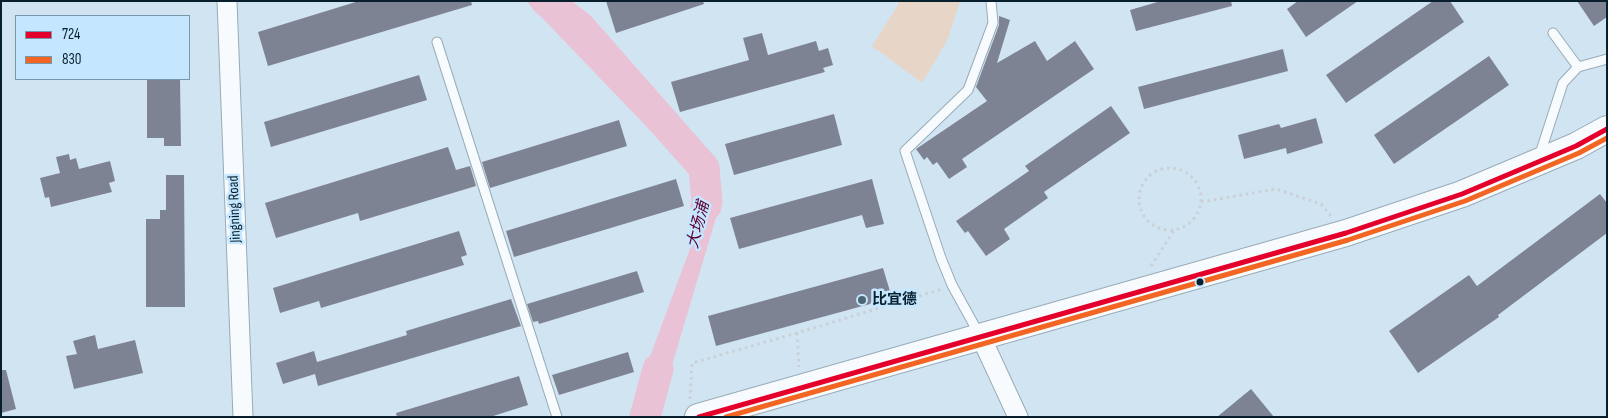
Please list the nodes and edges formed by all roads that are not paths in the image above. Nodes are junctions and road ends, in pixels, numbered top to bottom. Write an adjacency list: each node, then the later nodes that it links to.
1 (227, 1): 12 (street, Jingning Road)
2 (991, 1): 10 (lane)
3 (1553, 33): 6 (lane)
4 (437, 42): 13 (lane)
5 (1607, 59): 6 (lane)
6 (1578, 67): 9 (lane)
7 (1607, 129): 9 (main road)
8 (1607, 145): 10 (main road)
9 (1537, 162): 10 (main road)
10 (984, 344): 11 (main road); 14 (main road); 15 (street)
11 (694, 412)
12 (243, 417)
13 (557, 417)
14 (758, 417)
15 (1018, 417)

